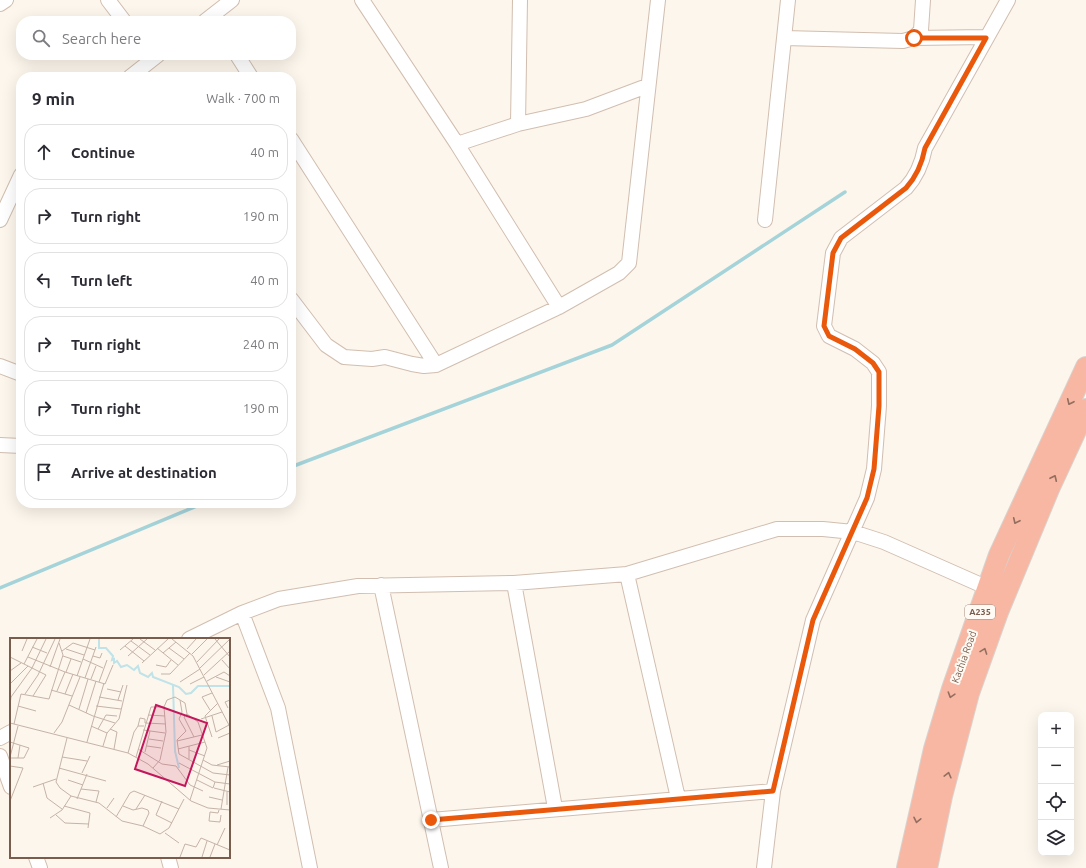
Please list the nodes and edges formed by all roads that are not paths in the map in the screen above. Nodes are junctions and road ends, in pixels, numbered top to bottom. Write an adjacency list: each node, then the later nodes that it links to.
1 (6, 0): 10 (street)
2 (108, 0): 11 (street)
3 (232, 0): 12 (street)
4 (362, 0): 22 (street)
5 (520, 0): 21 (street)
6 (658, 0): 20 (street)
7 (788, 0): 13 (street)
8 (923, 0): 14 (street)
9 (1008, 0): 15 (street)
10 (0, 4)
11 (120, 16)
12 (214, 16)
13 (784, 38): 14 (street); 26 (street)
14 (914, 38): 15 (street)
15 (986, 38): 36 (street)
16 (150, 60): 18 (street)
17 (240, 60): 19 (street)
18 (136, 72)
19 (248, 72)
20 (647, 86): 21 (street); 28 (street)
21 (518, 124): 22 (street)
22 (457, 144): 28 (street)
23 (296, 147): 29 (street)
24 (16, 186): 25 (street)
25 (0, 220)
26 (765, 220)
27 (296, 306): 29 (street)
28 (559, 307): 29 (street)
29 (436, 365)
30 (0, 366): 32 (street)
31 (1086, 367): 40 (highway, Kachia Road / A235, one-way to 40)
32 (16, 372)
33 (1086, 409): 59 (highway, Kachia Road / A235, one-way to 33)
34 (0, 445): 35 (street)
35 (16, 446)
36 (853, 532): 37 (street); 40 (street); 47 (street)
37 (627, 574): 38 (street); 48 (street)
38 (514, 583): 39 (street); 49 (street)
39 (382, 585): 41 (street); 50 (street)
40 (988, 588): 58 (highway, Kachia Road / A235, one-way to 58)
41 (242, 613): 42 (street); 55 (street)
42 (191, 638)
43 (10, 733): 44 (street)
44 (0, 738)
45 (0, 756): 46 (street)
46 (10, 784)
47 (773, 791): 48 (street); 57 (street)
48 (678, 798): 49 (street)
49 (555, 808): 50 (street)
50 (431, 820): 56 (street)
51 (36, 858): 53 (street)
52 (168, 858): 54 (street)
53 (40, 868)
54 (170, 868)
55 (310, 868)
56 (441, 868)
57 (764, 868)
58 (907, 868)
59 (927, 868)

